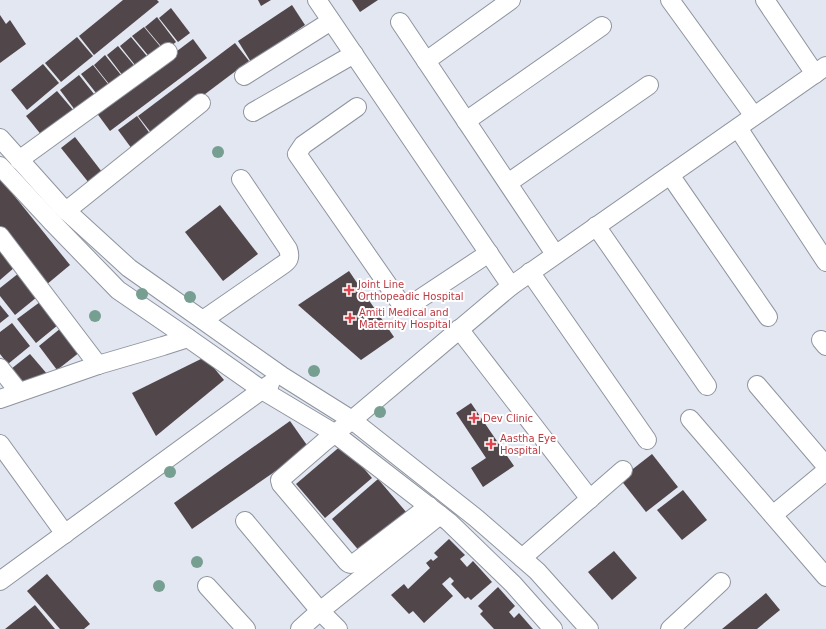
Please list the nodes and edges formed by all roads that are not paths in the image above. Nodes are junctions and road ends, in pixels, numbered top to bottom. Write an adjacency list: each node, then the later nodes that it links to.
1 (511, 0): 10 (street)
2 (670, 0): 17 (street)
3 (765, 0): 11 (street)
4 (319, 1): 5 (street)
5 (331, 21): 9 (street); 12 (street)
6 (400, 22): 10 (street)
7 (602, 26): 18 (street)
8 (168, 52): 21 (street)
9 (354, 54): 16 (street); 29 (street)
10 (426, 61): 18 (street)
11 (820, 70): 17 (street)
12 (244, 76)
13 (649, 86): 25 (street)
14 (201, 103): 26 (street)
15 (357, 107): 29 (street)
16 (253, 112)
17 (754, 116): 19 (street)
18 (466, 121): 25 (street)
19 (738, 128): 23 (street); 31 (street)
20 (0, 138): 21 (street)
21 (19, 160): 26 (street)
22 (0, 166): 37 (street)
23 (670, 175): 27 (street); 34 (street)
24 (241, 179): 35 (street)
25 (508, 183): 30 (street)
26 (66, 211): 35 (street)
27 (596, 226): 30 (street); 42 (street)
28 (0, 236): 38 (street)
29 (489, 253): 33 (street)
30 (555, 254): 32 (street)
31 (826, 262)
32 (530, 272): 33 (street); 49 (street)
33 (511, 286): 36 (street)
34 (768, 316)
35 (203, 320): 40 (street)
36 (459, 329): 47 (street); 54 (street)
37 (188, 338): 38 (street); 43 (street)
38 (98, 365): 44 (street)
39 (0, 368): 44 (street)
40 (282, 376): 43 (street); 47 (street)
41 (757, 384): 51 (street)
42 (707, 386)
43 (262, 390): 48 (street); 58 (street)
44 (19, 392): 45 (street)
45 (0, 399)
46 (690, 419): 56 (street)
47 (352, 420): 48 (street); 59 (street)
48 (334, 433): 55 (street); 55 (street)
49 (647, 440)
50 (0, 444): 58 (street)
51 (826, 466)
52 (623, 470): 54 (street)
53 (826, 471): 56 (street)
54 (590, 499): 59 (street)
55 (434, 511): 64 (street); 68 (street)
56 (773, 515): 60 (street)
57 (245, 521): 64 (street)
58 (65, 534): 61 (street)
59 (522, 558): 69 (street)
60 (826, 576)
61 (1, 579)
62 (721, 582): 70 (street)
63 (207, 586): 65 (street)
64 (320, 610): 66 (street); 67 (street)
65 (246, 629)
66 (300, 629)
67 (338, 629)
68 (553, 629)
69 (589, 629)
70 (670, 629)

